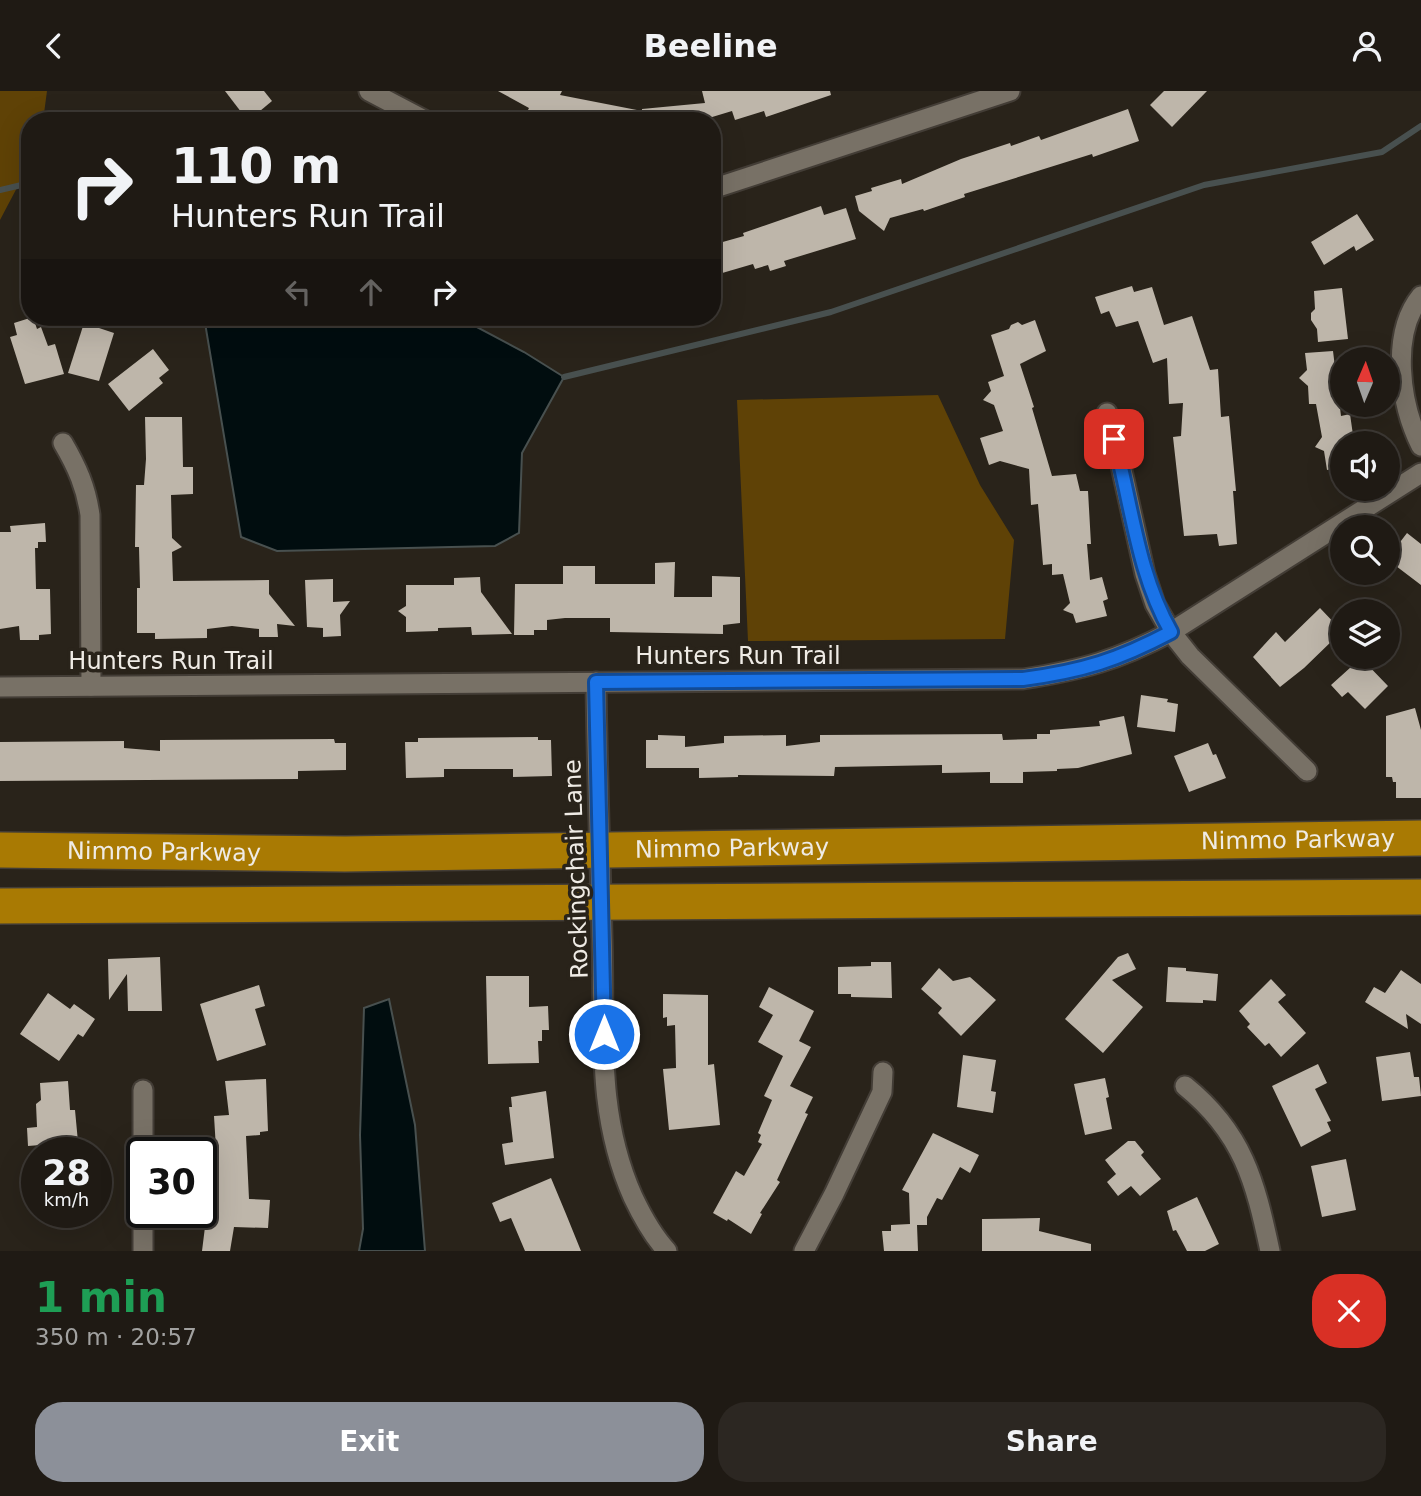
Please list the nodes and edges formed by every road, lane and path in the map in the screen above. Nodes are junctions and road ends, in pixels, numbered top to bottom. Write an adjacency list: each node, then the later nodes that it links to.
1 (369, 91): 3 (street)
2 (1010, 91): 4 (street)
3 (409, 112)
4 (721, 186)
5 (1421, 296): 8 (street)
6 (1107, 413): 10 (street)
7 (63, 443): 12 (street)
8 (1421, 446)
9 (1421, 473): 10 (street, Hunters Run Trail)
10 (1171, 632): 11 (street, Hunters Run Trail); 14 (street)
11 (596, 682): 12 (street, Hunters Run Trail); 17 (street, Rockingchair Lane)
12 (91, 686): 13 (street, Hunters Run Trail)
13 (0, 687)
14 (1307, 771)
15 (1421, 838): 17 (highway, Nimmo Parkway)
16 (0, 850): 17 (highway, Nimmo Parkway)
17 (600, 850): 19 (street, Rockingchair Lane)
18 (1421, 897): 19 (highway, Nimmo Parkway)
19 (601, 902): 20 (highway, Nimmo Parkway); 27 (street, Rockingchair Lane)
20 (0, 906)
21 (883, 1072): 28 (street)
22 (1185, 1086): 29 (street)
23 (143, 1090): 24 (street)
24 (143, 1137)
25 (143, 1228): 26 (street)
26 (143, 1251)
27 (667, 1251)
28 (804, 1251)
29 (1270, 1251)

